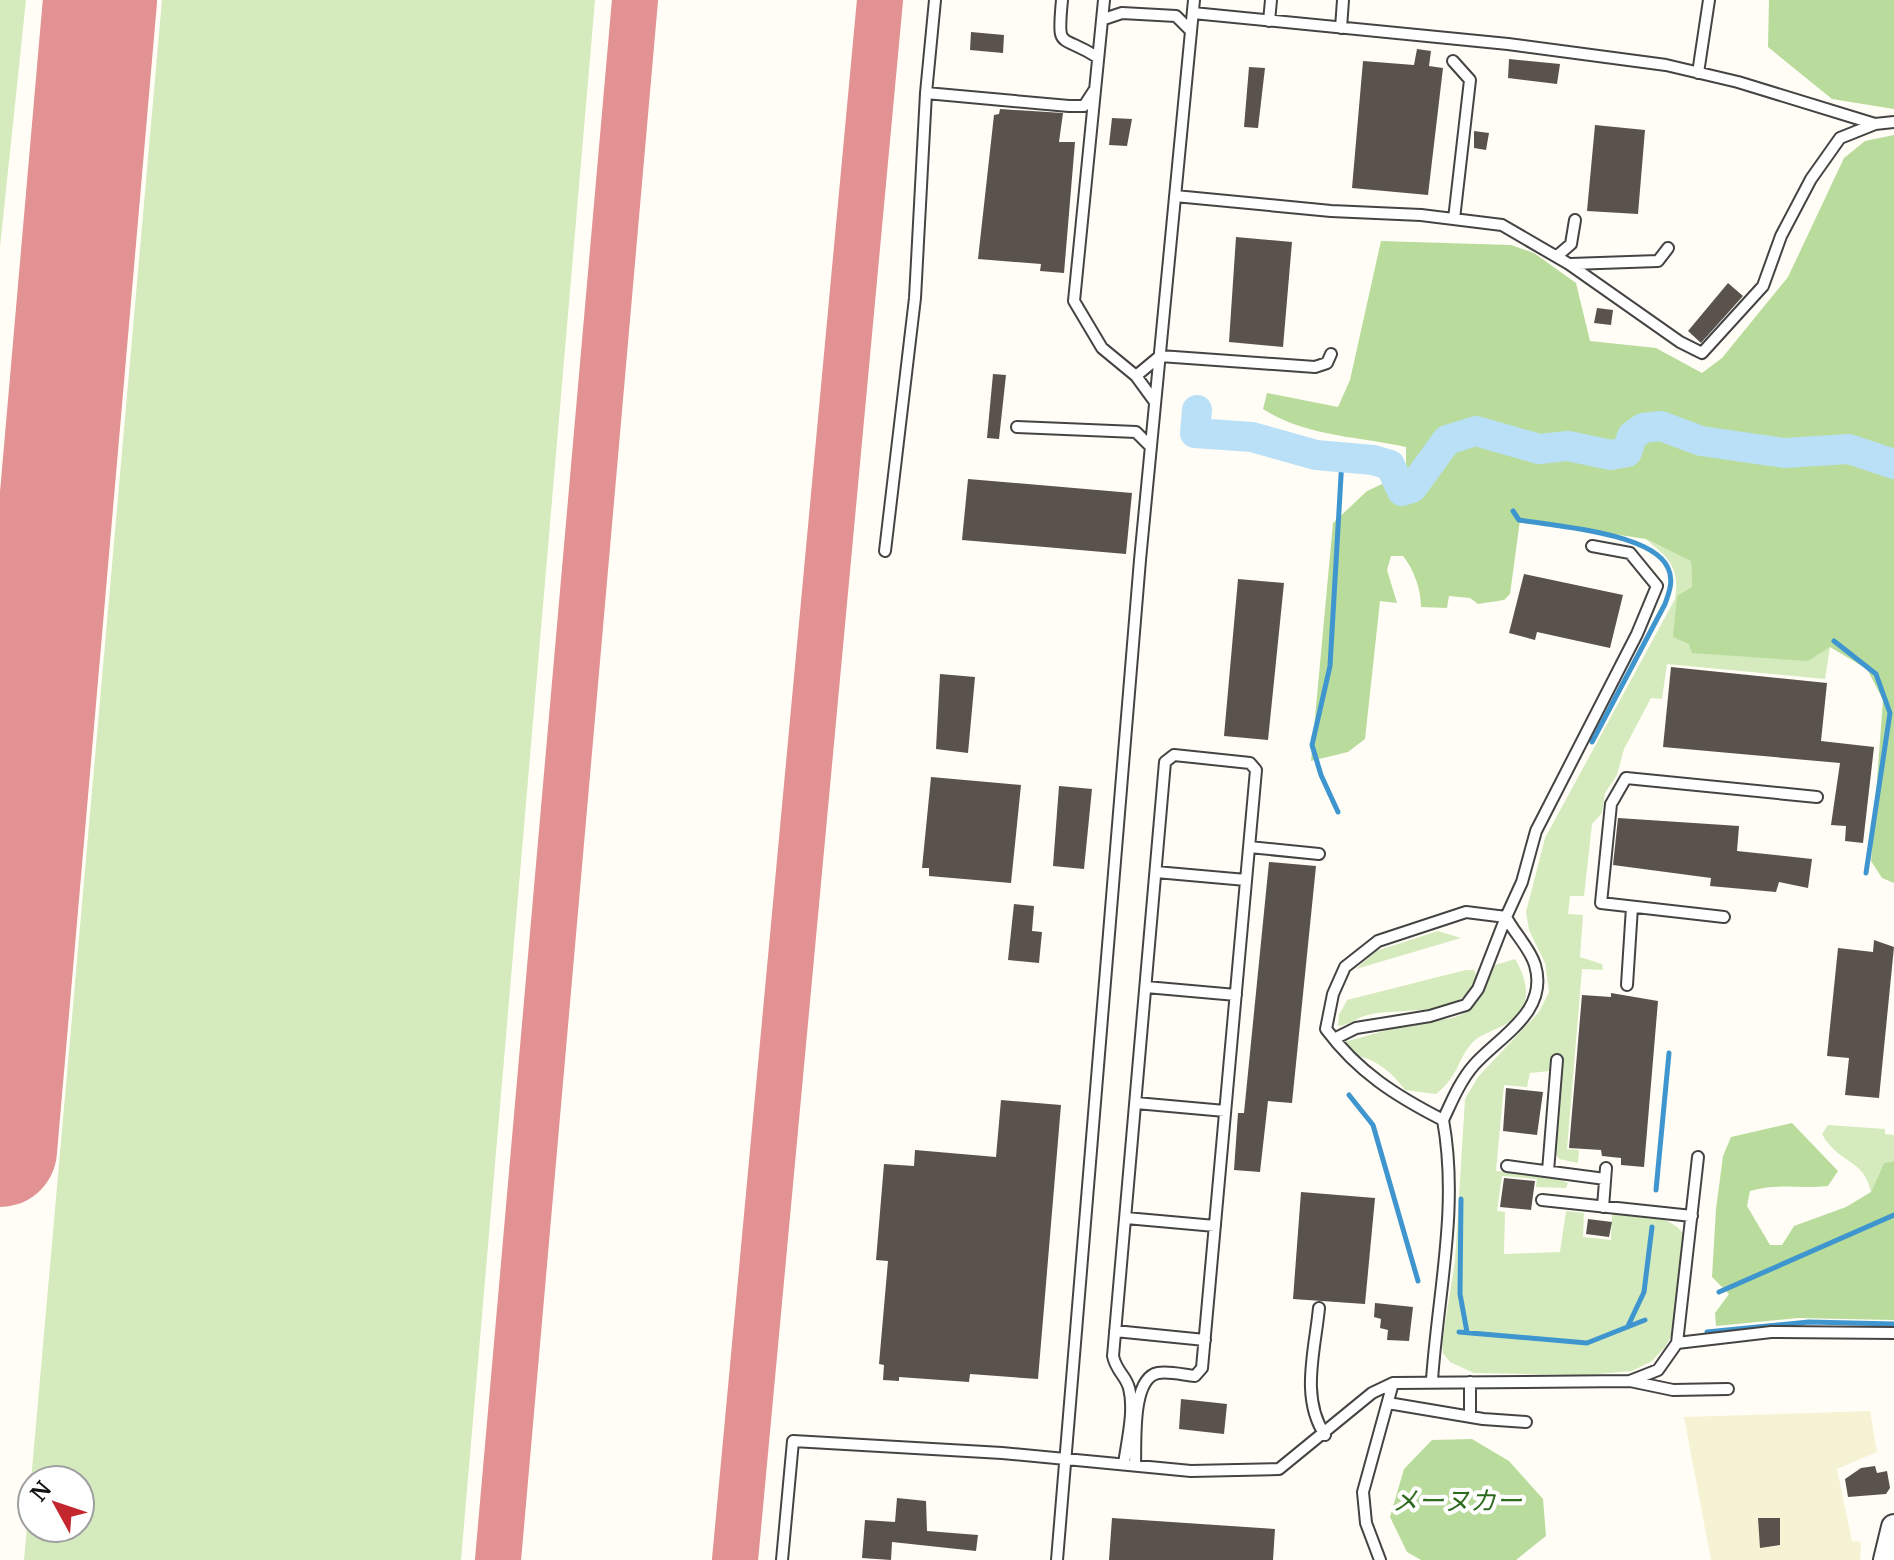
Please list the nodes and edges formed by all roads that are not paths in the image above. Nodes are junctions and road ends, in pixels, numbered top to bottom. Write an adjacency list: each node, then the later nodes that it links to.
1 (935, 0): 20 (lane)
2 (1062, 0): 15 (lane)
3 (1107, 0): 8 (lane); 10 (lane)
4 (1271, 0): 11 (lane)
5 (1343, 0): 12 (lane)
6 (1709, 0): 18 (lane)
7 (1193, 6): 9 (lane); 11 (lane); 13 (lane)
8 (1122, 13): 9 (lane); 10 (lane)
9 (1176, 16): 13 (lane)
10 (1104, 19): 14 (lane)
11 (1269, 21): 12 (lane)
12 (1341, 28): 18 (lane)
13 (1191, 31): 23 (lane)
14 (1098, 39): 15 (lane); 16 (lane)
15 (1086, 49): 16 (lane)
16 (1097, 57): 19 (lane)
17 (1453, 61): 24 (lane)
18 (1698, 73): 22 (lane)
19 (1096, 88): 20 (lane); 31 (lane)
20 (926, 93): 38 (lane)
21 (1894, 122): 22 (lane)
22 (1875, 124): 28 (lane)
23 (1175, 196): 24 (lane); 30 (lane)
24 (1454, 219): 27 (lane)
25 (1575, 220): 27 (lane)
26 (1668, 248): 28 (lane)
27 (1557, 256): 28 (lane)
28 (1569, 264)
29 (1331, 354): 30 (lane)
30 (1160, 356): 31 (lane); 32 (lane)
31 (1136, 376): 32 (lane)
32 (1155, 402): 33 (lane)
33 (1153, 422): 35 (lane); 36 (lane)
34 (1017, 427): 35 (lane)
35 (1136, 432): 36 (lane)
36 (1151, 447): 77 (lane)
37 (1592, 546): 45 (lane)
38 (885, 551)
39 (1817, 797): 44 (lane)
40 (1249, 847): 41 (lane); 42 (lane); 43 (lane)
41 (1319, 854)
42 (1156, 872): 43 (lane); 48 (lane)
43 (1246, 880): 49 (lane)
44 (1632, 907): 46 (lane); 47 (lane)
45 (1506, 917): 50 (lane); 50 (lane); 54 (lane)
46 (1724, 917)
47 (1627, 985)
48 (1146, 987): 49 (lane); 52 (lane)
49 (1236, 995): 53 (lane)
50 (1334, 1039): 54 (lane)
51 (1557, 1060): 57 (lane)
52 (1136, 1103): 53 (lane); 61 (lane)
53 (1225, 1111): 62 (lane)
54 (1443, 1120): 68 (lane)
55 (1698, 1157): 60 (lane)
56 (1507, 1166): 57 (lane)
57 (1548, 1171): 59 (lane)
58 (1542, 1200): 59 (lane)
59 (1603, 1207): 60 (lane)
60 (1692, 1216): 67 (lane)
61 (1126, 1218): 62 (lane); 64 (lane)
62 (1215, 1226): 66 (lane)
63 (1319, 1308): 76 (lane)
64 (1115, 1331): 66 (lane); 78 (lane)
65 (1894, 1333): 67 (lane)
66 (1205, 1340): 78 (lane)
67 (1677, 1343): 69 (lane)
68 (1432, 1380): 70 (lane); 71 (lane)
69 (1630, 1381): 70 (lane); 72 (lane)
70 (1470, 1382): 74 (lane)
71 (1393, 1383): 73 (lane); 76 (lane)
72 (1728, 1389)
73 (1388, 1403): 74 (lane); 82 (lane)
74 (1470, 1417): 75 (lane)
75 (1526, 1422)
76 (1325, 1435): 78 (lane)
77 (1066, 1459): 78 (lane); 80 (lane); 81 (lane)
78 (1130, 1465)
79 (1894, 1527): 83 (street)
80 (782, 1560)
81 (1057, 1560)
82 (1380, 1560)
83 (1886, 1560)

